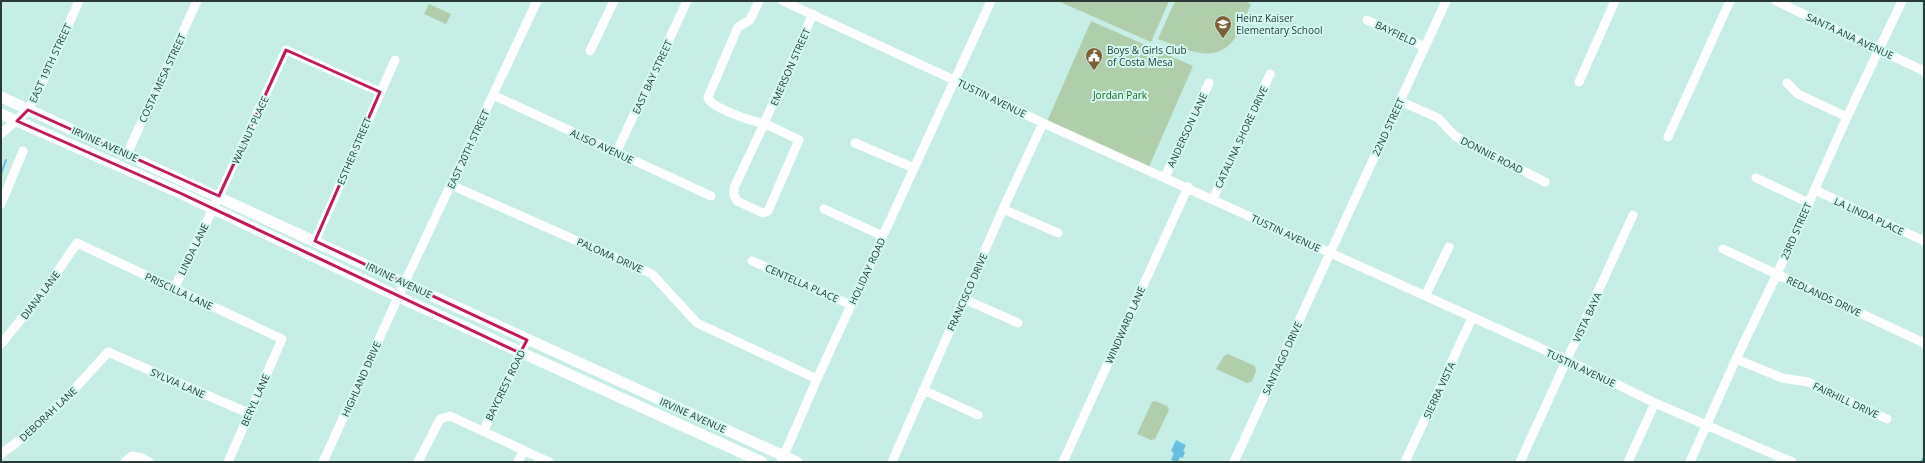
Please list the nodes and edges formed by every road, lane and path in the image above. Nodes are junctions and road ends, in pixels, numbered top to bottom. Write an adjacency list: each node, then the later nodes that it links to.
1 (79, 1): 31 (street, EAST 19TH STREET)
2 (197, 1): 42 (street, COSTA MESA STREET)
3 (537, 1): 28 (street, EAST 20TH STREET)
4 (614, 1): 19 (street)
5 (687, 1): 41 (street, EAST BAY STREET)
6 (759, 1): 35 (street)
7 (783, 1): 15 (street, TUSTIN AVENUE)
8 (991, 1): 23 (street, HOLIDAY ROAD)
9 (1446, 1): 17 (street, 22ND STREET)
10 (1615, 1): 24 (street)
11 (1730, 1): 38 (street)
12 (1776, 1): 14 (street, SANTA ANA AVENUE)
13 (1902, 1): 18 (street, 23RD STREET)
14 (1788, 3): 18 (street, SANTA ANA AVENUE)
15 (813, 14): 23 (street, TUSTIN AVENUE); 35 (street, EMERSON STREET)
16 (1367, 20): 17 (street, BAYFIELD)
17 (1425, 47): 30 (street, 22ND STREET)
18 (1880, 50): 21 (street, SANTA ANA AVENUE); 33 (street, 23RD STREET)
19 (590, 52)
20 (395, 60): 27 (street, ESTHER STREET)
21 (1924, 71)
22 (1270, 74): 52 (street, CATALINA SHORE DRIVE)
23 (954, 80): 36 (street, TUSTIN AVENUE); 43 (street, HOLIDAY ROAD)
24 (1580, 82)
25 (1208, 83): 44 (street, ANDERSON LANE)
26 (1787, 83): 33 (street)
27 (380, 92): 50 (street, WALNUT PLACE); 61 (street, ESTHER STREET)
28 (493, 95): 41 (street, ALISO AVENUE); 47 (street, EAST 20TH STREET)
29 (1, 97): 31 (main road, IRVINE AVENUE)
30 (1400, 101): 46 (street, DONNIE ROAD); 66 (street, 22ND STREET)
31 (28, 110): 34 (street, EAST 19TH STREET); 42 (main road, IRVINE AVENUE)
32 (1, 114): 34 (main road, IRVINE AVENUE)
33 (1847, 117): 49 (street, 23RD STREET)
34 (17, 121): 37 (street, EAST 19TH STREET); 56 (main road, IRVINE AVENUE)
35 (765, 122): 35 (street, EMERSON STREET)
36 (1043, 123): 44 (street, TUSTIN AVENUE); 55 (street, FRANCISCO DRIVE)
37 (1, 134)
38 (1668, 137)
39 (855, 143): 43 (street)
40 (22, 151): 54 (street)
41 (616, 153): 51 (street, ALISO AVENUE)
42 (127, 154): 50 (main road, IRVINE AVENUE)
43 (914, 168): 60 (street, HOLIDAY ROAD)
44 (1165, 177): 48 (street, TUSTIN AVENUE)
45 (1756, 178): 53 (street)
46 (1545, 182)
47 (451, 185): 69 (street, EAST 20TH STREET); 85 (street, PALOMA DRIVE)
48 (1188, 187): 52 (street, TUSTIN AVENUE); 106 (street, WINDWARD LANE)
49 (1815, 190): 53 (street, 23RD STREET); 62 (street, LA LINDA PLACE)
50 (219, 196): 56 (street, WALNUT PLACE); 61 (main road, IRVINE AVENUE)
51 (711, 196)
52 (1213, 199): 66 (street, TUSTIN AVENUE)
53 (1809, 203): 68 (street, 23RD STREET)
54 (1, 204)
55 (1003, 208): 59 (street); 73 (street, FRANCISCO DRIVE)
56 (213, 209): 70 (street, LINDA LANE); 72 (main road, IRVINE AVENUE)
57 (824, 209): 60 (street)
58 (1633, 215): 84 (street, VISTA BAYA)
59 (1058, 234)
60 (883, 236): 74 (street, HOLIDAY ROAD)
61 (315, 241): 69 (main road, IRVINE AVENUE)
62 (1924, 241)
63 (77, 243): 70 (street, PRISCILLA LANE); 77 (street, DIANA LANE)
64 (1449, 247): 71 (street)
65 (1723, 249): 68 (street, REDLANDS DRIVE)
66 (1330, 253): 71 (street, TUSTIN AVENUE); 107 (street, SANTIAGO DRIVE)
67 (752, 261): 74 (street, CENTELLA PLACE)
68 (1777, 274): 80 (street, REDLANDS DRIVE); 83 (street, 23RD STREET)
69 (405, 282): 72 (street, EAST 20TH STREET); 79 (main road, IRVINE AVENUE)
70 (174, 289): 78 (street, PRISCILLA LANE)
71 (1425, 296): 75 (street, TUSTIN AVENUE)
72 (399, 297): 82 (main road, IRVINE AVENUE); 99 (street, HIGHLAND DRIVE)
73 (964, 299): 76 (street); 86 (street, FRANCISCO DRIVE)
74 (851, 305): 85 (street, HOLIDAY ROAD)
75 (1472, 318): 84 (street, TUSTIN AVENUE); 108 (street, SIERRA VISTA)
76 (1018, 323)
77 (3, 338)
78 (282, 339): 88 (street, BERYL LANE)
79 (527, 340): 82 (street, BAYCREST ROAD); 96 (main road, IRVINE AVENUE)
80 (1924, 343)
81 (108, 352): 88 (street, SYLVIA LANE); 94 (street, DEBORAH LANE)
82 (520, 353): 92 (street, BAYCREST ROAD); 103 (main road, IRVINE AVENUE)
83 (1736, 359): 90 (street, FAIRHILL DRIVE); 91 (street, 23RD STREET)
84 (1567, 360): 87 (street, TUSTIN AVENUE); 109 (street, VISTA BAYA)
85 (817, 379): 96 (street, HOLIDAY ROAD)
86 (923, 390): 89 (street); 105 (street, FRANCISCO DRIVE)
87 (1655, 403): 91 (street, TUSTIN AVENUE); 110 (street)
88 (248, 413): 98 (street, BERYL LANE)
89 (978, 415)
90 (1887, 419)
91 (1706, 426): 111 (street, 23RD STREET); 112 (street, TUSTIN AVENUE)
92 (484, 430): 93 (street); 100 (street)
93 (524, 450): 101 (street); 102 (street)
94 (1, 454)
95 (128, 459): 97 (street)
96 (783, 459): 104 (main road, IRVINE AVENUE)
97 (149, 462)
98 (228, 462)
99 (323, 462)
100 (418, 462)
101 (518, 462)
102 (549, 462)
103 (762, 462)
104 (797, 462)
105 (892, 462)
106 (1063, 462)
107 (1234, 462)
108 (1405, 462)
109 (1520, 462)
110 (1628, 462)
111 (1690, 462)
112 (1792, 462)

